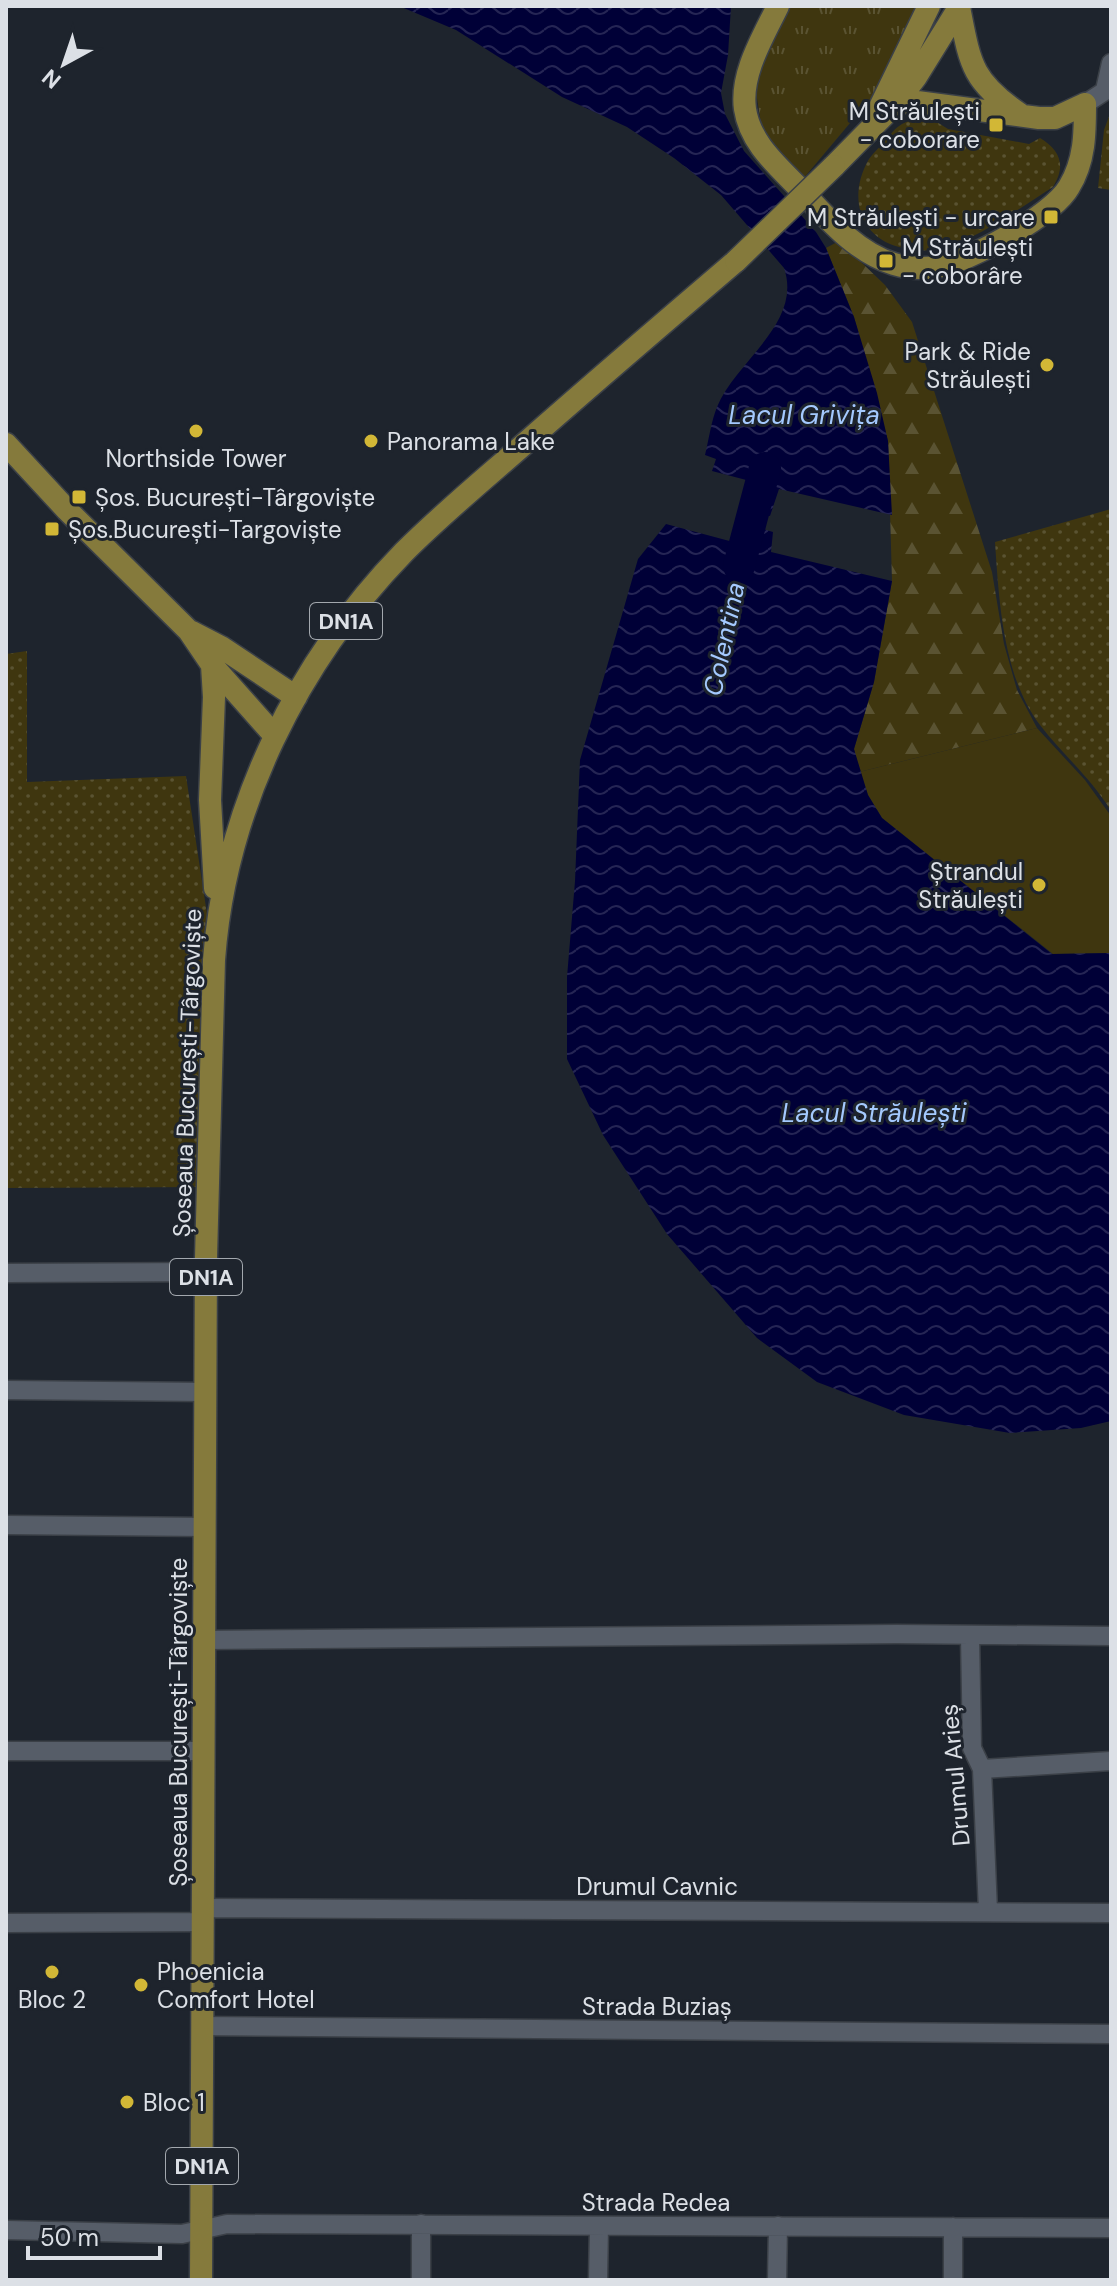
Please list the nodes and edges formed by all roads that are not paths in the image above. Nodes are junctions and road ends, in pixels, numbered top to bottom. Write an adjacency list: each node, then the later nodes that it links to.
1 (778, 6): 7 (main road)
2 (929, 6): 9 (main road, DN1A)
3 (959, 7): 6 (main road); 8 (main road)
4 (1111, 63): 5 (street)
5 (1108, 88): 7 (street)
6 (896, 103): 8 (main road); 9 (main road)
7 (1085, 104): 8 (main road)
8 (1024, 117)
9 (855, 145): 13 (main road, Șoseaua București-Târgoviște / DN1A, bridge)
10 (6, 444): 11 (main road)
11 (189, 631): 12 (main road); 13 (main road)
12 (212, 665): 14 (main road); 15 (main road)
13 (296, 697): 14 (main road, Șoseaua București-Târgoviște / DN1A)
14 (275, 736): 15 (main road, Șoseaua București-Târgoviște / DN1A)
15 (217, 915): 16 (main road, Șoseaua București-Târgoviște / DN1A)
16 (206, 1272): 17 (street); 19 (main road, Șoseaua București-Târgoviște / DN1A)
17 (6, 1273)
18 (6, 1390): 19 (street)
19 (205, 1392): 21 (main road, Șoseaua București-Târgoviște / DN1A)
20 (6, 1525): 21 (street)
21 (205, 1527): 24 (main road, Șoseaua București-Târgoviște / DN1A)
22 (970, 1636): 23 (street); 24 (street); 28 (street, Drumul Arieș)
23 (1111, 1636)
24 (205, 1640): 26 (main road, Șoseaua București-Târgoviște / DN1A)
25 (6, 1751): 26 (street)
26 (204, 1751): 31 (main road, Șoseaua București-Târgoviște / DN1A)
27 (1111, 1761): 28 (street)
28 (982, 1769): 29 (street, Drumul Arieș)
29 (988, 1911): 30 (street, Drumul Cavnic); 31 (street, Drumul Cavnic)
30 (1111, 1913)
31 (202, 1915): 32 (street, Drumul Cavnic); 33 (main road, Șoseaua București-Târgoviște / DN1A)
32 (6, 1923)
33 (202, 2026): 34 (street, Strada Buziaș); 39 (main road, Șoseaua București-Târgoviște / DN1A)
34 (1111, 2034)
35 (421, 2224): 36 (street, Strada Redea); 39 (street, Strada Redea); 43 (street)
36 (599, 2226): 37 (street, Strada Redea); 44 (street)
37 (778, 2226): 38 (street, Strada Redea); 45 (street)
38 (953, 2227): 40 (street, Strada Redea); 46 (street)
39 (201, 2228): 41 (street, Strada Redea); 42 (main road, Șoseaua București-Târgoviște / DN1A)
40 (1111, 2228)
41 (6, 2230)
42 (201, 2280)
43 (421, 2280)
44 (598, 2280)
45 (777, 2280)
46 (953, 2280)

